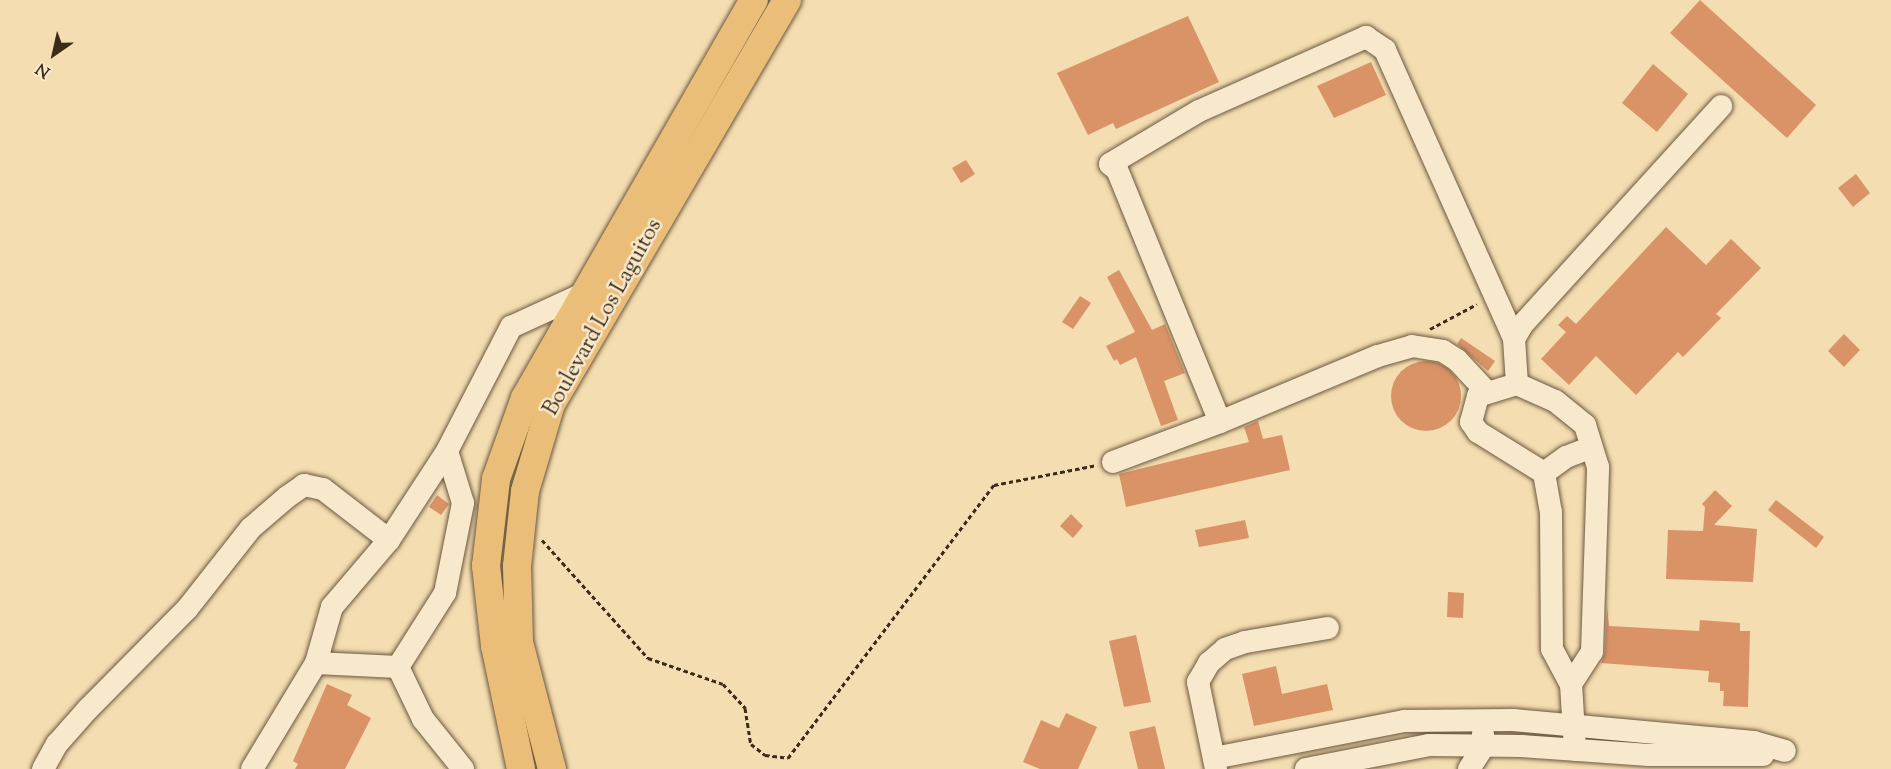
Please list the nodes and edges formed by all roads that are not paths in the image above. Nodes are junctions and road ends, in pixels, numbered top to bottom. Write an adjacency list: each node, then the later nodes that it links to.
1 (754, 0): 4 (main road)
2 (787, 0): 28 (main road, Boulevard Los Laguitos)
3 (1721, 106): 5 (street)
4 (587, 292): 10 (street); 27 (main road)
5 (1514, 339): 6 (street); 8 (street)
6 (1517, 384): 7 (street); 9 (street)
7 (1486, 391): 8 (street); 12 (street)
8 (1220, 422): 11 (street)
9 (1590, 448): 12 (street); 17 (street)
10 (447, 451): 13 (street); 16 (street)
11 (1113, 462)
12 (1544, 473): 17 (street)
13 (389, 540): 15 (street); 24 (street)
14 (1328, 628): 23 (street)
15 (316, 663): 16 (street); 25 (street)
16 (398, 667): 26 (street)
17 (1571, 684): 19 (street)
18 (1482, 721): 19 (street); 20 (street); 23 (street)
19 (1572, 727): 21 (street); 22 (street)
20 (1484, 746): 21 (street); 29 (street); 30 (street)
21 (1575, 750): 22 (street)
22 (1787, 760)
23 (1215, 764)
24 (43, 769)
25 (252, 769)
26 (463, 769)
27 (521, 769)
28 (552, 769)
29 (1306, 769)
30 (1469, 769)

